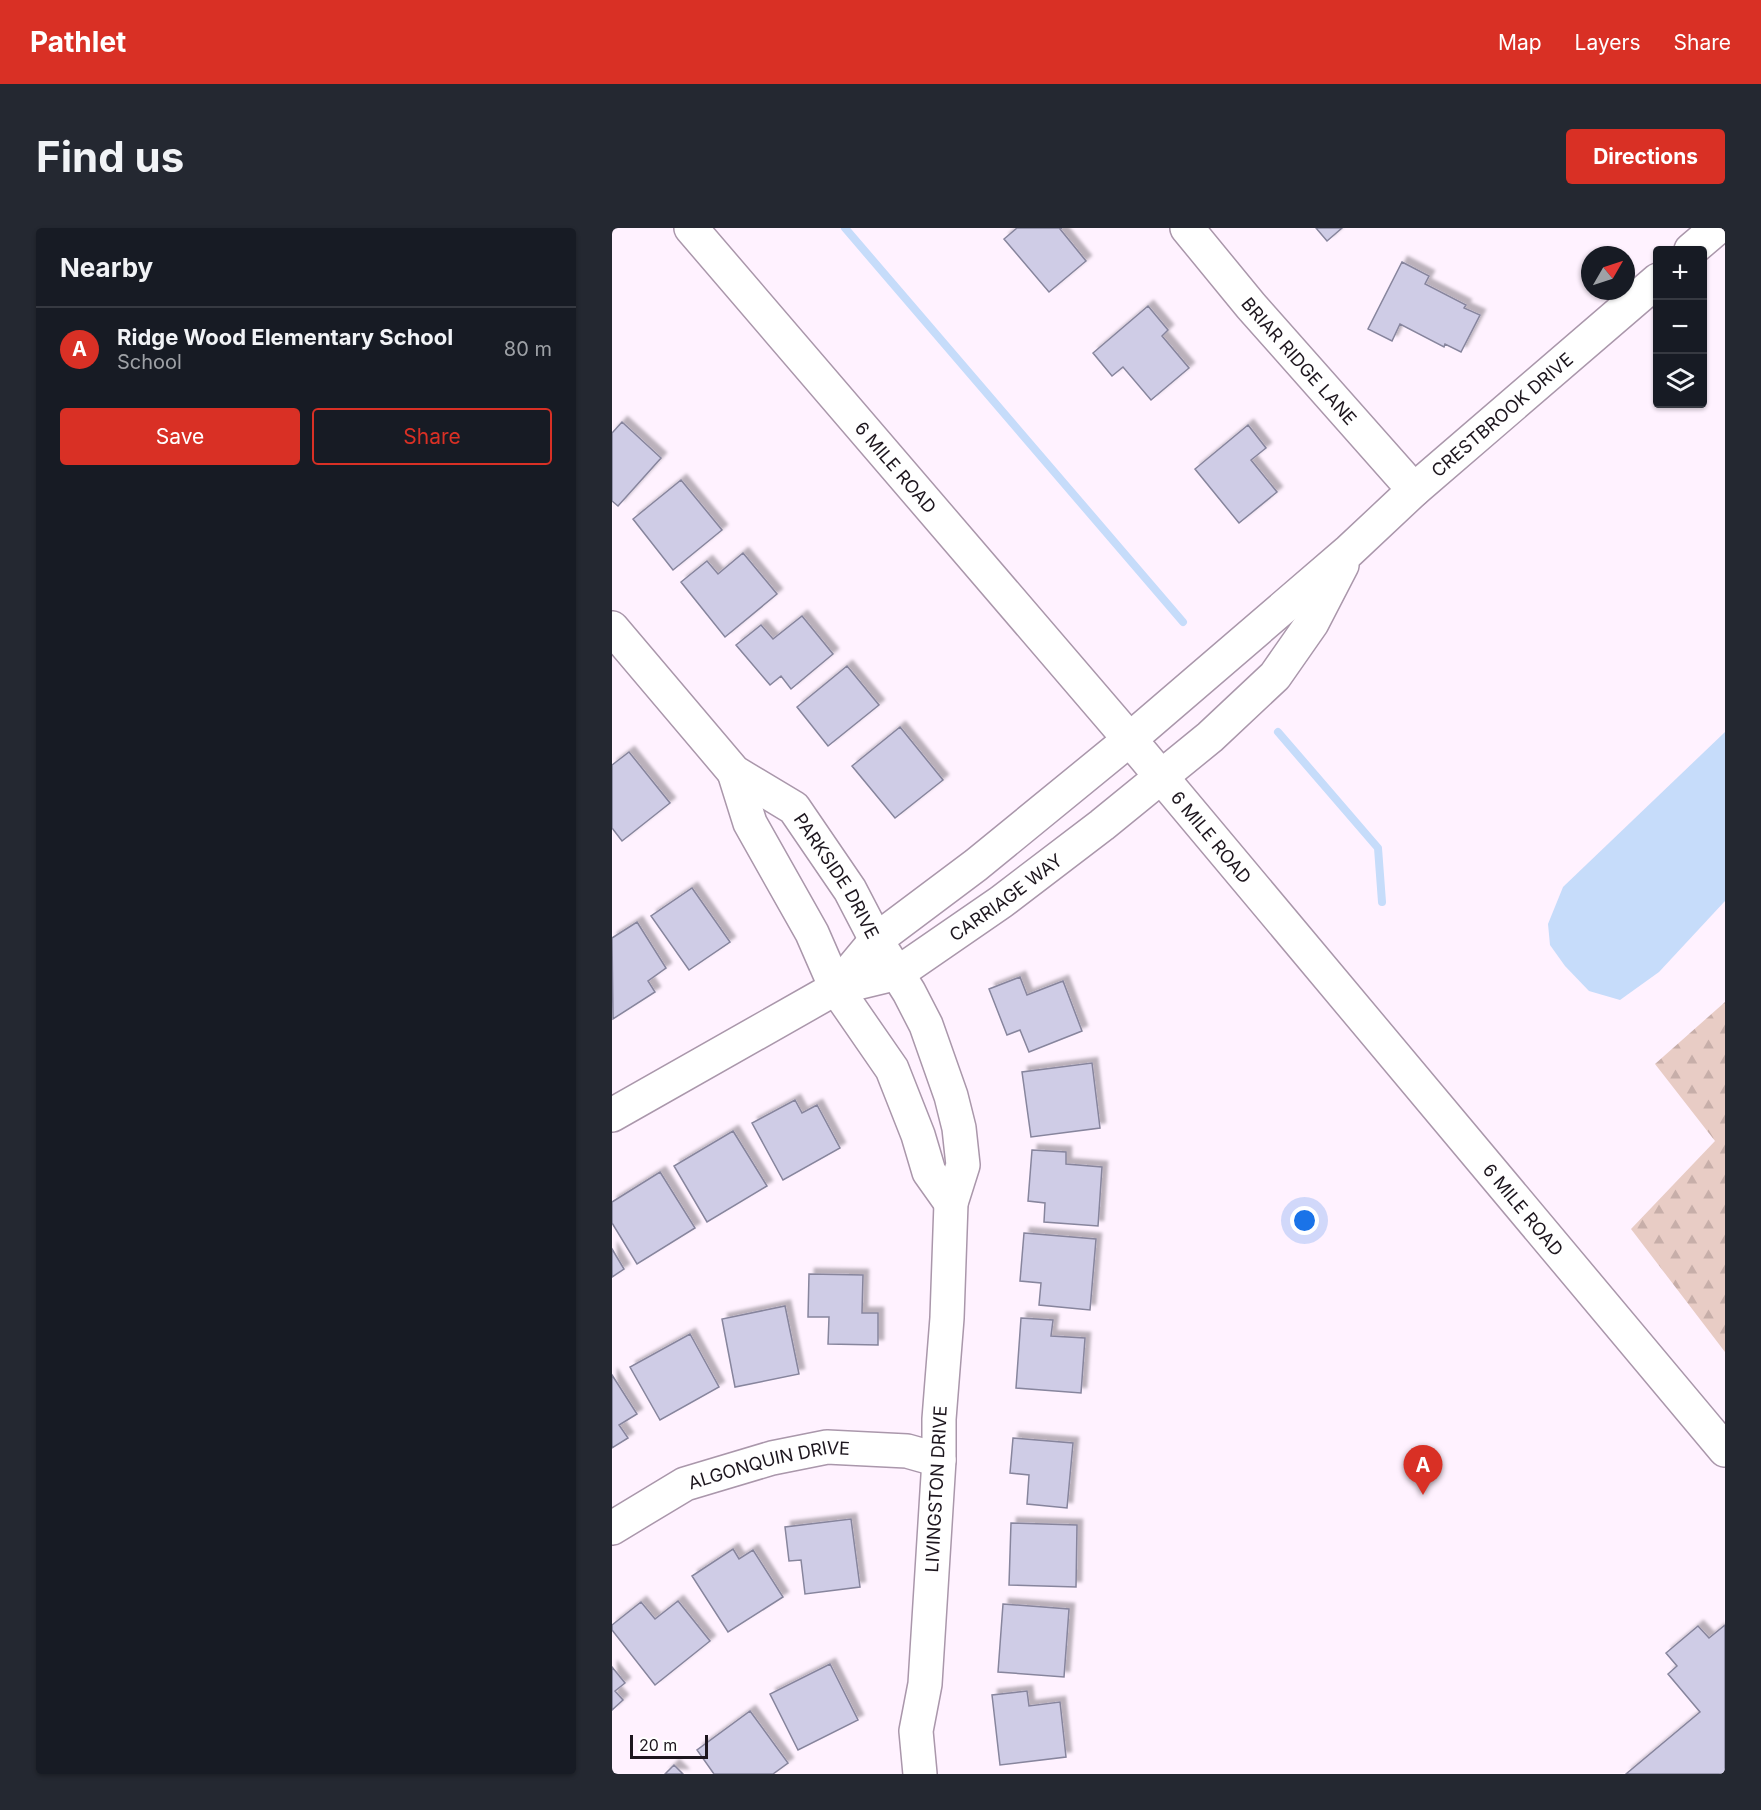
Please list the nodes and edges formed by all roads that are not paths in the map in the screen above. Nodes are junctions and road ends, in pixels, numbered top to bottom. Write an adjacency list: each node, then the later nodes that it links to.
1 (691, 228): 9 (street, 6 MILE ROAD)
2 (1187, 228): 6 (street, BRIAR RIDGE LANE)
3 (1717, 228): 4 (street)
4 (1696, 246)
5 (1653, 284): 6 (street, CRESTBROOK DRIVE)
6 (1414, 490): 7 (street, CRESTBROOK DRIVE)
7 (1349, 551): 9 (street, CRESTBROOK DRIVE); 11 (street, CRESTBROOK DRIVE)
8 (618, 646): 10 (street, PARKSIDE DRIVE)
9 (1129, 740): 11 (street, 6 MILE ROAD); 12 (street, CARRIAGE WAY)
10 (734, 772): 12 (street, PARKSIDE DRIVE); 14 (street, PARKSIDE DRIVE)
11 (1160, 776): 13 (street, CARRIAGE WAY); 17 (street, 6 MILE ROAD)
12 (876, 940): 13 (street, PARKSIDE DRIVE); 14 (street, CARRIAGE WAY)
13 (898, 973): 14 (street, CARRIAGE WAY); 16 (street, LIVINGSTON DRIVE)
14 (836, 988): 15 (street, CARRIAGE WAY); 16 (street)
15 (612, 1115)
16 (951, 1203): 18 (street, LIVINGSTON DRIVE)
17 (1725, 1450)
18 (939, 1460): 19 (street, ALGONQUIN DRIVE); 20 (street, LIVINGSTON DRIVE)
19 (612, 1528)
20 (920, 1774)

